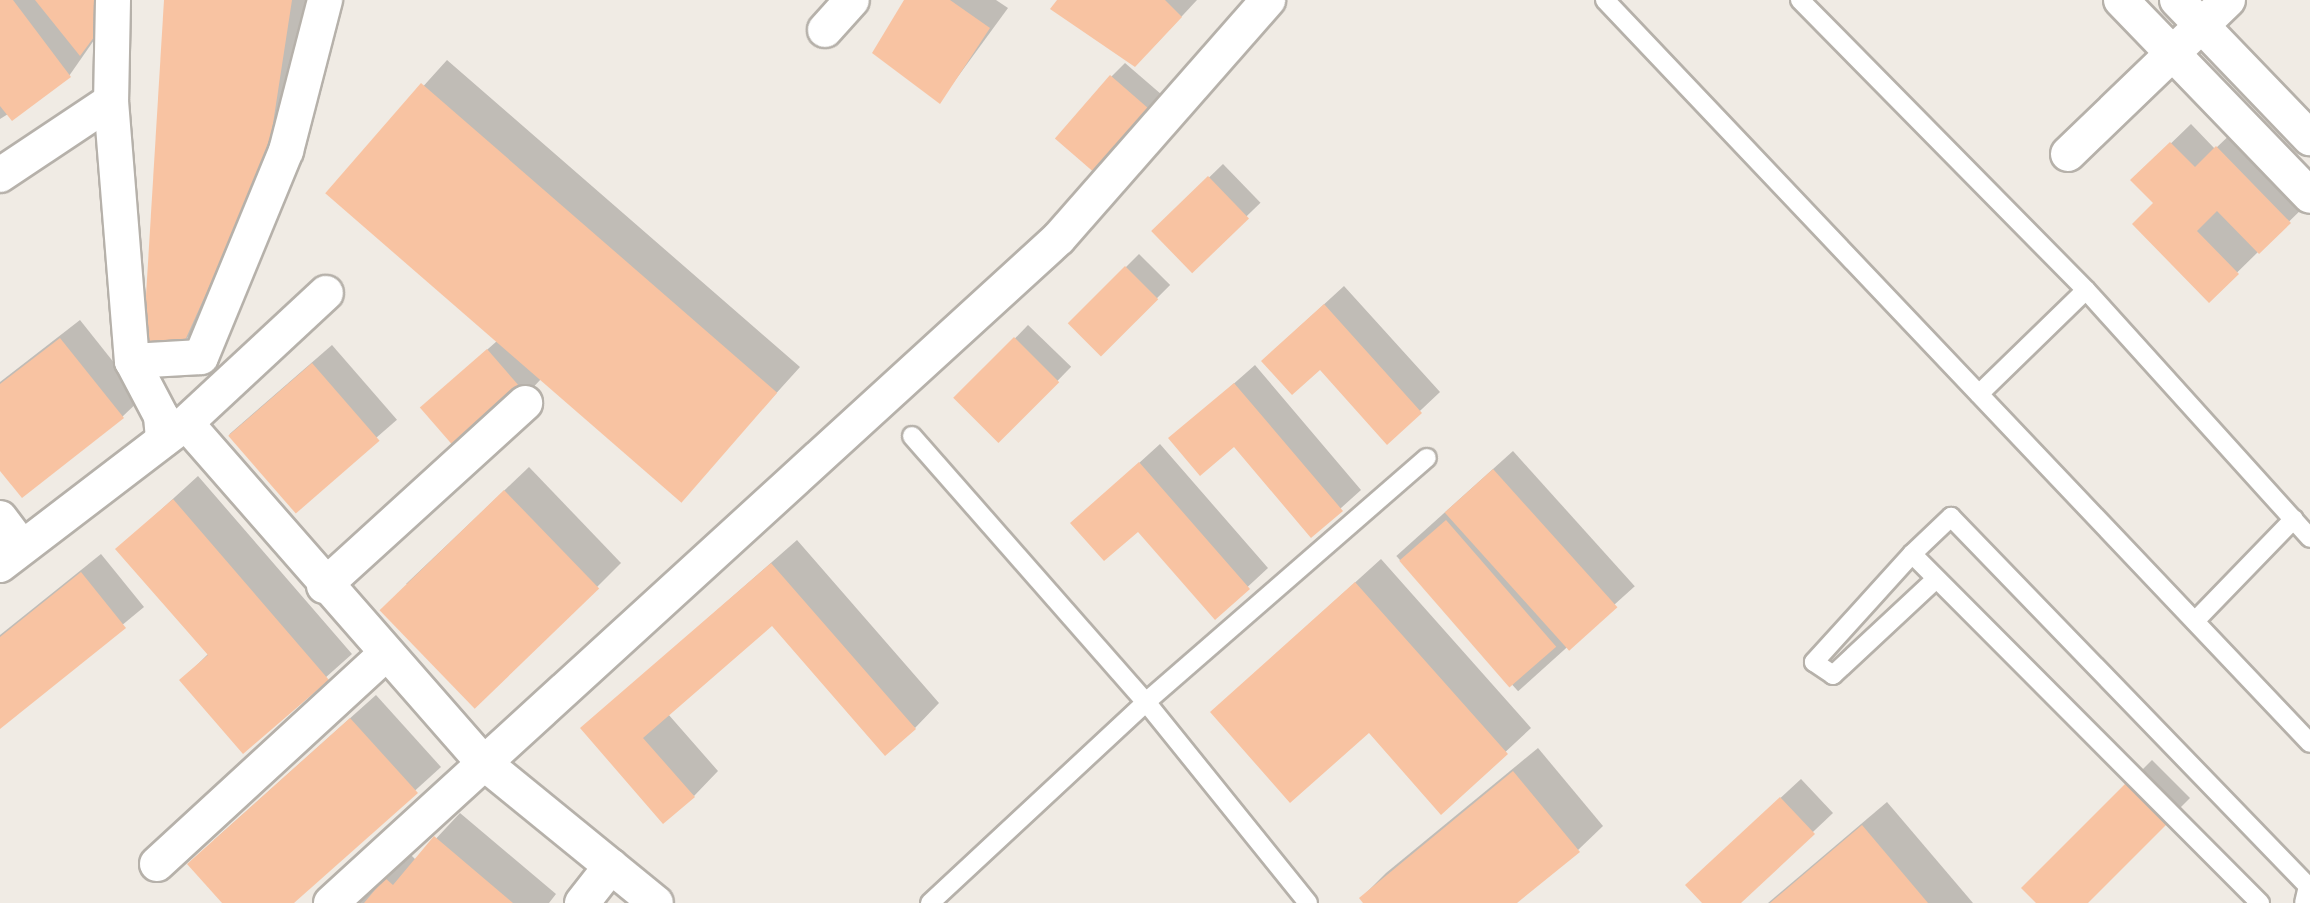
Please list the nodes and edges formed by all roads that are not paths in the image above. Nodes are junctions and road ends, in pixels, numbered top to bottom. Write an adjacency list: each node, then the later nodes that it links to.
1 (113, 0): 13 (street)
2 (325, 0): 20 (street)
3 (852, 0): 11 (street)
4 (1268, 0): 37 (street)
5 (1605, 0): 21 (lane)
6 (1800, 0): 18 (lane)
7 (2121, 0): 12 (street)
8 (2177, 0): 10 (street)
9 (2228, 0): 10 (street)
10 (2201, 25): 12 (street); 14 (street)
11 (825, 30)
12 (2172, 53): 15 (street); 17 (street)
13 (111, 101): 16 (street); 20 (street)
14 (2310, 138)
15 (2068, 154)
16 (0, 175)
17 (2310, 196)
18 (2086, 290): 21 (lane); 27 (lane)
19 (326, 293): 23 (street)
20 (132, 361): 23 (street)
21 (1979, 394): 33 (lane)
22 (525, 403): 32 (street)
23 (174, 431): 30 (street); 32 (street)
24 (912, 436): 35 (lane)
25 (1427, 458): 35 (lane)
26 (0, 518): 30 (street)
27 (2294, 519): 28 (lane); 33 (lane)
28 (2310, 538)
29 (1912, 554): 31 (lane); 31 (lane); 46 (lane)
30 (11, 556)
31 (1936, 579): 45 (lane)
32 (324, 586): 34 (street)
33 (2195, 621): 36 (lane)
34 (385, 654): 37 (street); 38 (street)
35 (1146, 702): 43 (lane); 44 (lane)
36 (2310, 743)
37 (483, 762): 39 (street); 40 (street)
38 (157, 864)
39 (611, 866): 41 (street); 42 (street)
40 (331, 903)
41 (582, 903)
42 (656, 903)
43 (930, 903)
44 (1308, 903)
45 (2260, 903)
46 (2304, 903)

